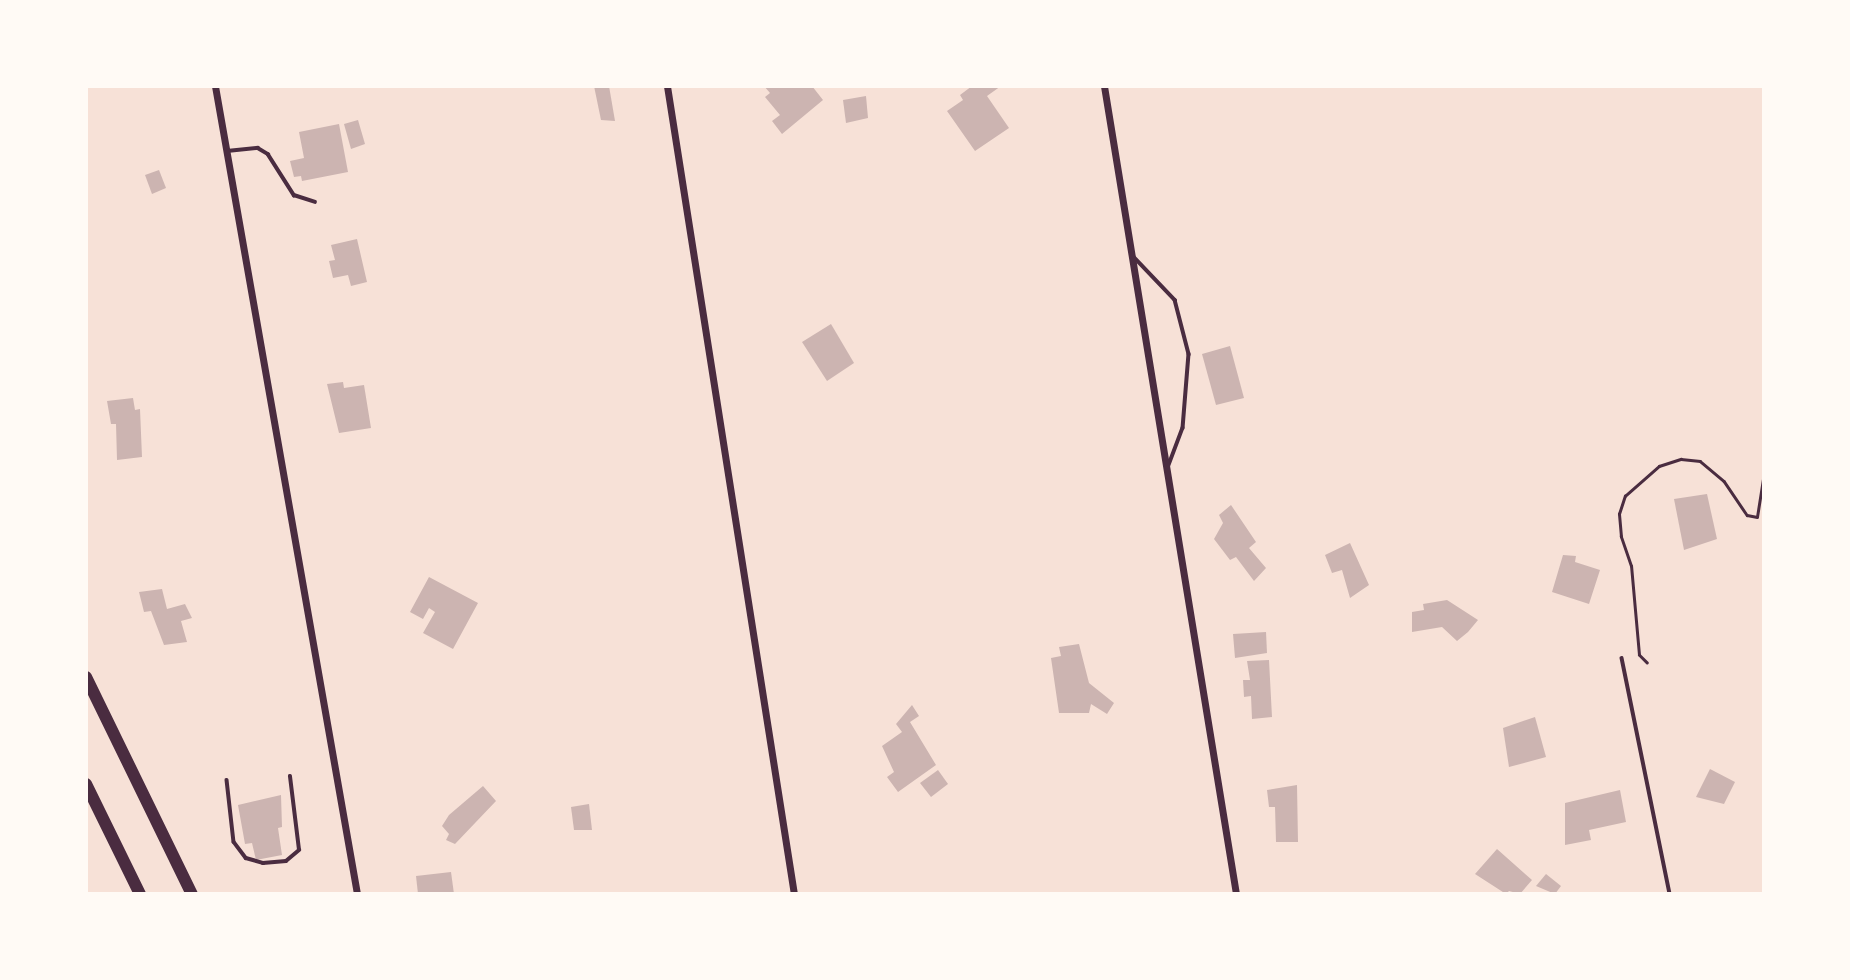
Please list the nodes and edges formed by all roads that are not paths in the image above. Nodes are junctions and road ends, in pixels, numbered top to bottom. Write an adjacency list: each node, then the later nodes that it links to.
1 (215, 86): 4 (street)
2 (667, 86): 16 (street)
3 (1104, 86): 6 (street)
4 (227, 151): 5 (lane); 15 (street)
5 (314, 202)
6 (1132, 255): 7 (street); 7 (lane)
7 (1168, 470): 17 (street)
8 (1622, 658): 18 (lane)
9 (86, 677): 14 (main road)
10 (290, 777): 11 (lane)
11 (227, 780)
12 (87, 790): 13 (main road)
13 (140, 894)
14 (192, 894)
15 (357, 894)
16 (794, 894)
17 (1236, 894)
18 (1670, 894)

